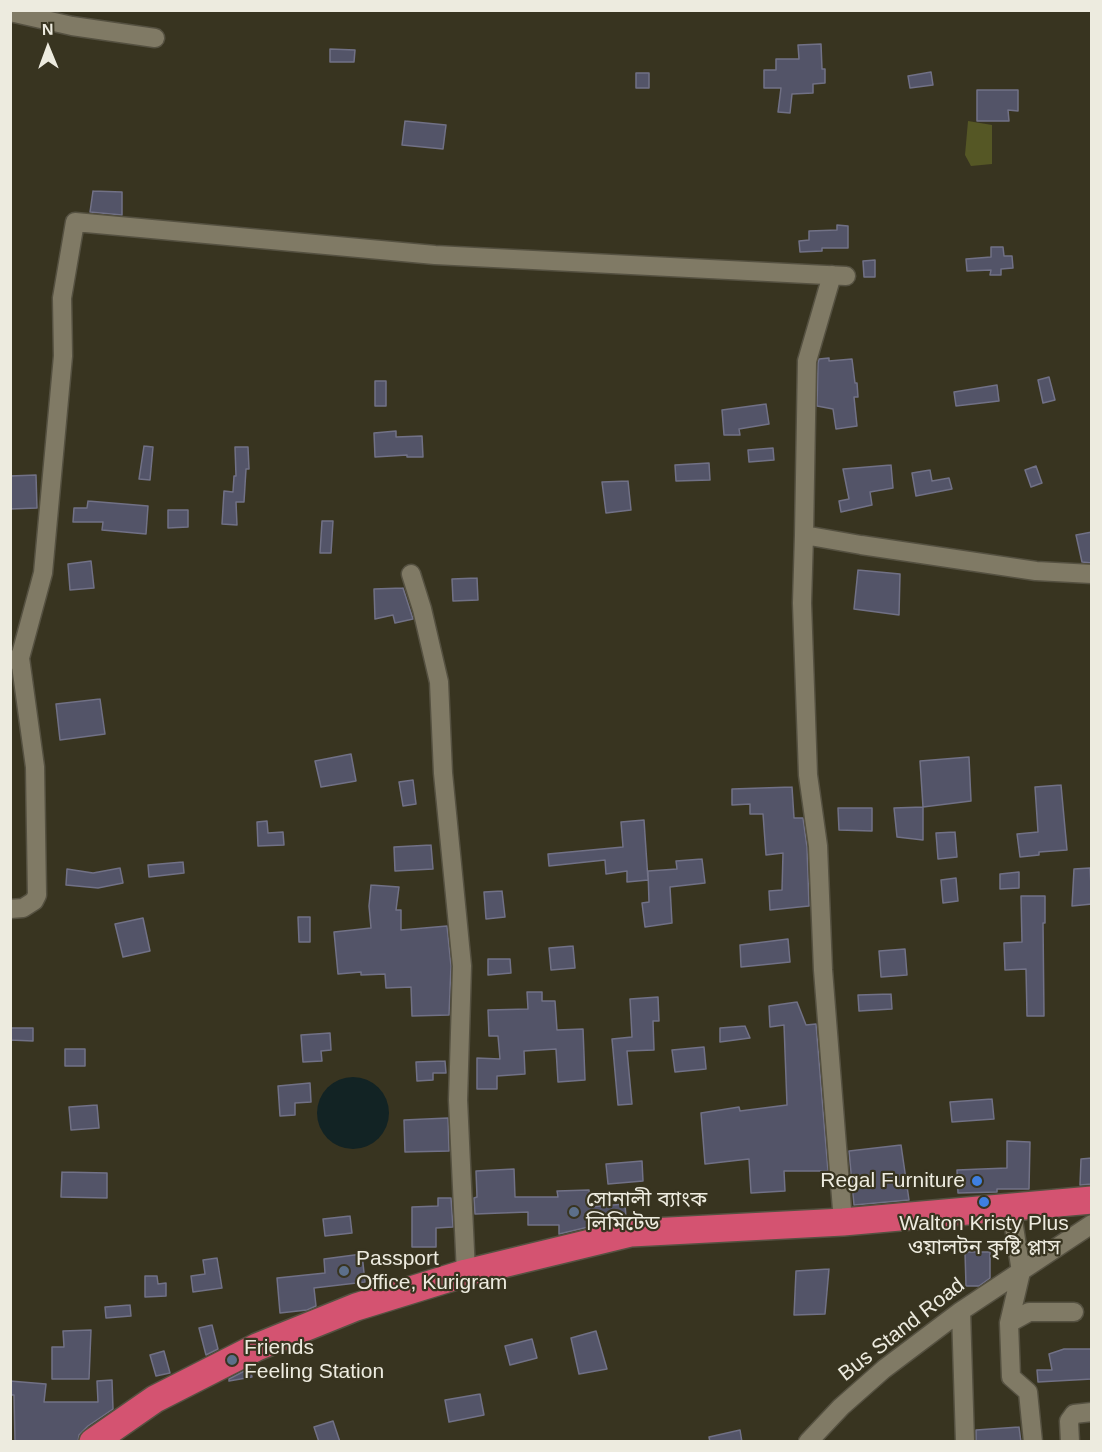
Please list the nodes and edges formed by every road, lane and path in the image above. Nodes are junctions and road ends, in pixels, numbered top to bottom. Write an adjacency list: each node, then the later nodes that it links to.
1 (10, 12): 2 (street)
2 (155, 38)
3 (804, 535): 5 (street); 6 (street); 10 (street)
4 (411, 574): 13 (street)
5 (1092, 574)
6 (15, 659): 7 (street)
7 (10, 909)
8 (1092, 1200): 9 (highway)
9 (1011, 1208): 10 (highway); 12 (street)
10 (843, 1222): 13 (highway)
11 (1092, 1224): 12 (street, Bus Stand Road)
12 (1021, 1272): 14 (street, Bus Stand Road); 16 (street)
13 (466, 1273): 18 (highway)
14 (961, 1311): 19 (street, Bus Stand Road); 20 (street)
15 (1074, 1312): 16 (street)
16 (1008, 1323): 21 (street)
17 (1092, 1412): 22 (street)
18 (93, 1442)
19 (808, 1442)
20 (964, 1442)
21 (1033, 1442)
22 (1070, 1442)

